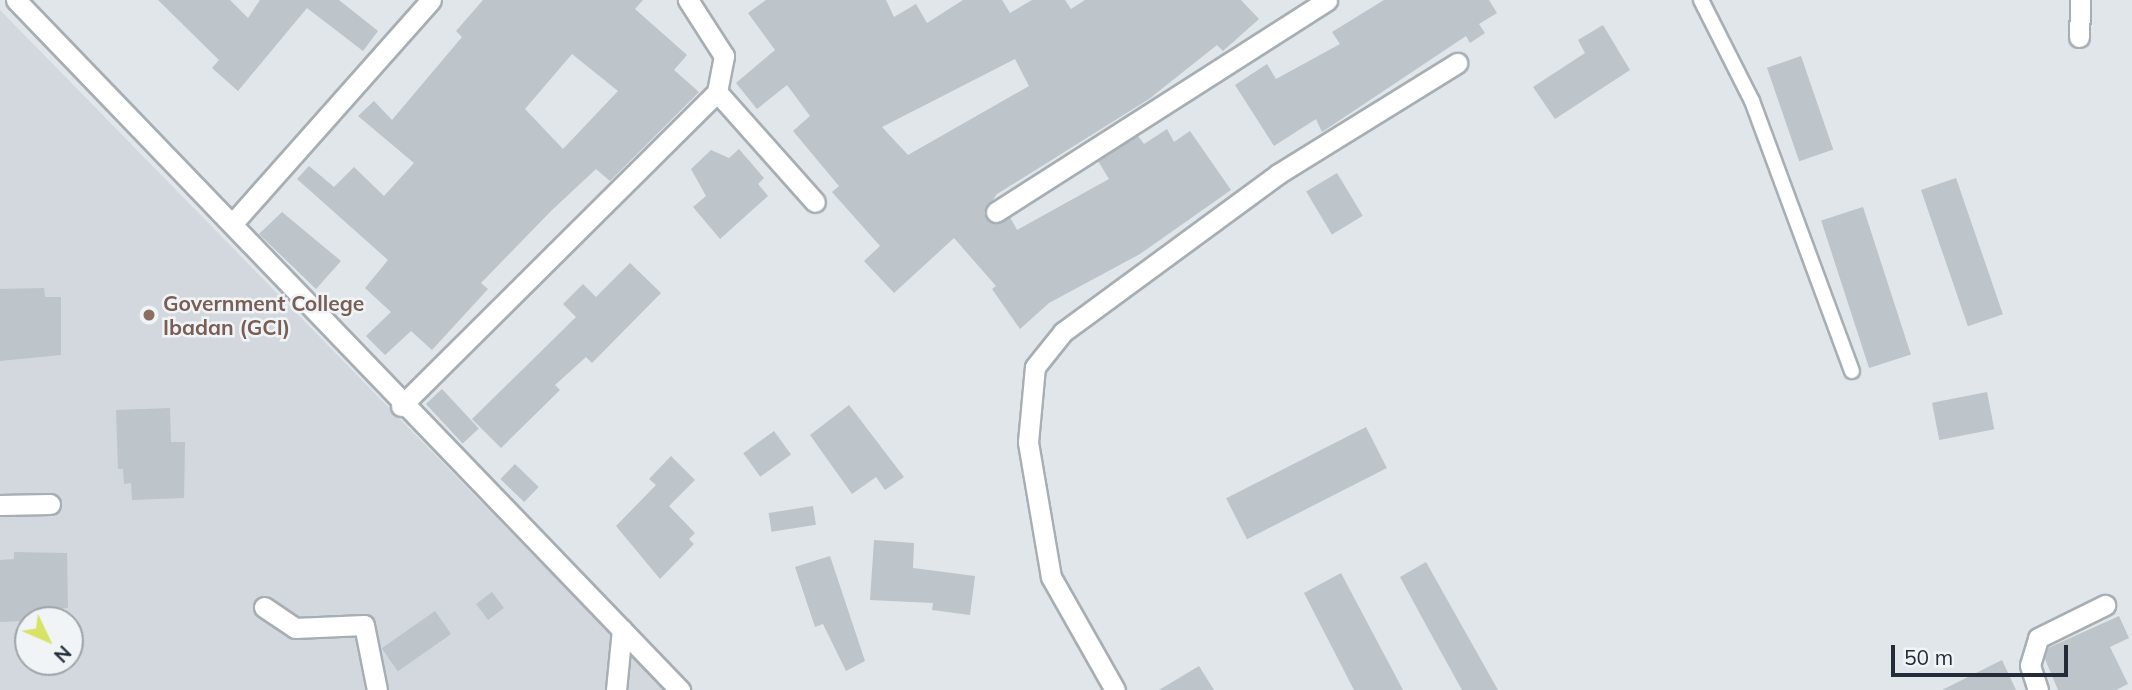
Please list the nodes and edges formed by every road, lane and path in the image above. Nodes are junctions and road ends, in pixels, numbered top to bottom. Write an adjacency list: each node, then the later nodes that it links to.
1 (16, 0): 12 (street)
2 (431, 0): 12 (street)
3 (1327, 0): 11 (street)
4 (1701, 0): 13 (lane)
5 (2080, 0): 7 (street)
6 (697, 3): 9 (street)
7 (2079, 37)
8 (1458, 63): 23 (street)
9 (717, 92): 10 (street); 14 (street)
10 (815, 202)
11 (996, 212)
12 (233, 223): 14 (street)
13 (1853, 371)
14 (401, 406): 19 (street)
15 (50, 504): 16 (street)
16 (0, 505)
17 (2105, 605): 24 (street)
18 (264, 607): 20 (street)
19 (622, 629): 21 (street); 22 (street)
20 (377, 690)
21 (616, 690)
22 (680, 690)
23 (1115, 690)
24 (2038, 690)

